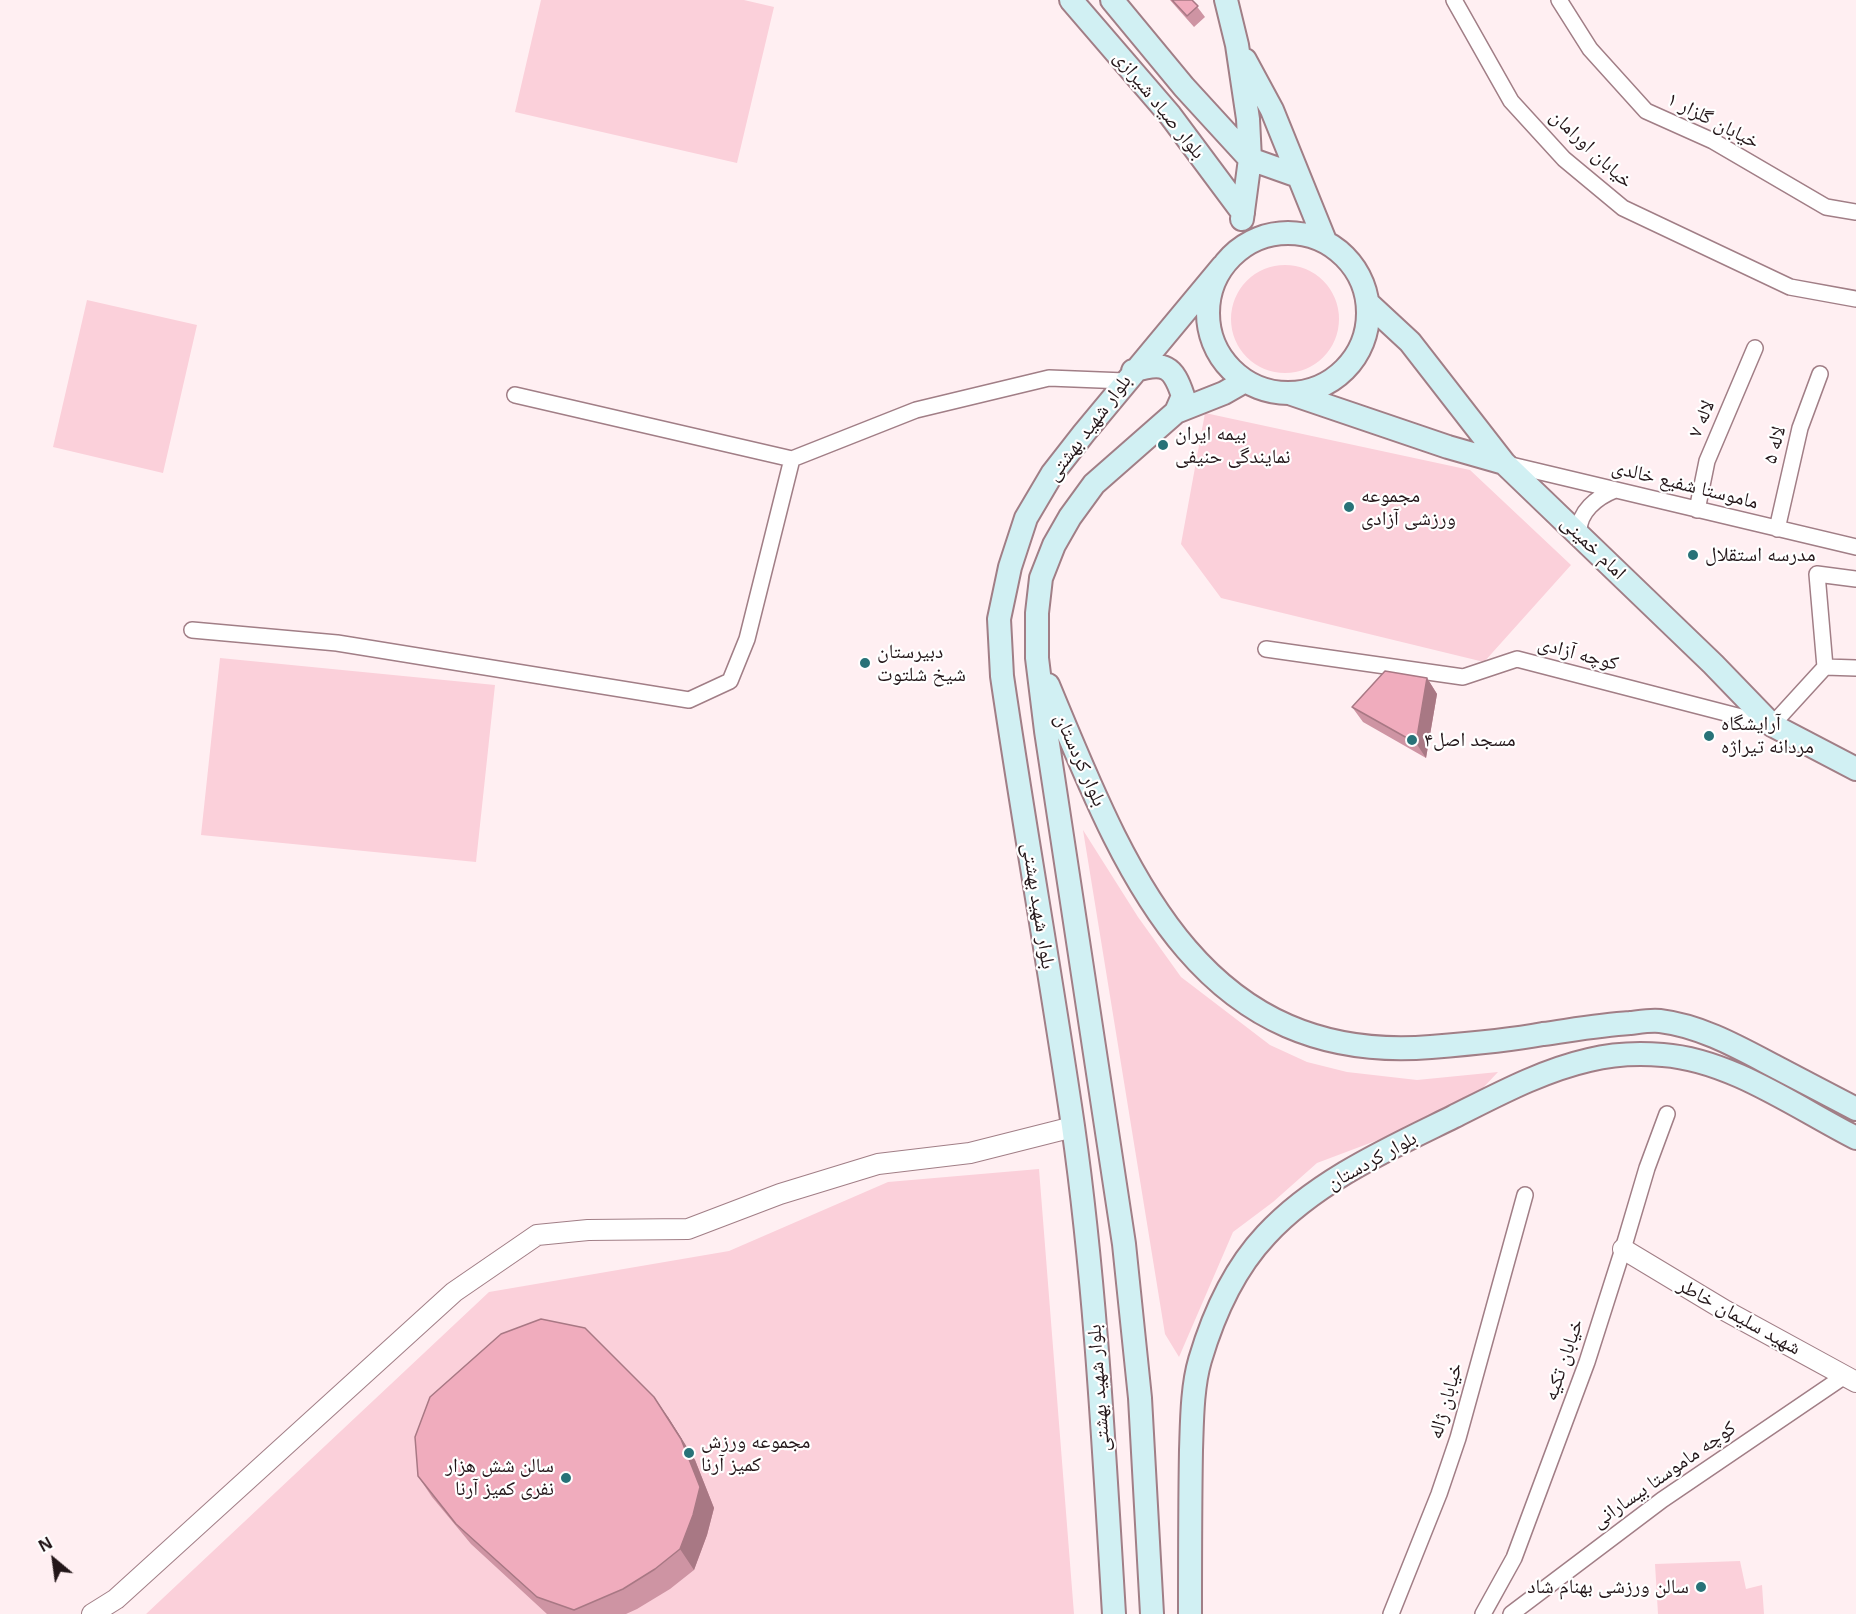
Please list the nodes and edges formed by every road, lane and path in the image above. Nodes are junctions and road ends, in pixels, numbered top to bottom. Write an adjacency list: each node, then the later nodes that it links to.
1 (1071, 0): 10 (main road, بلوار صیاد شیرازی)
2 (1112, 0): 7 (main road, بلوار صیاد شیرازی)
3 (1226, 0): 6 (main road)
4 (1454, 0): 13 (street, خیابان اورامان)
5 (1559, 0): 9 (street, خیابان گلزار ۱)
6 (1237, 45): 7 (main road); 8 (main road)
7 (1250, 159): 8 (main road); 10 (main road)
8 (1298, 176): 11 (main road)
9 (1856, 212)
10 (1243, 213): 12 (main road)
11 (1326, 241): 12 (main road); 14 (main road)
12 (1225, 263): 17 (main road, بلوار شهید بهشتی); 18 (main road)
13 (1856, 299)
14 (1369, 304): 19 (main road); 23 (main road)
15 (1755, 348): 25 (street, لاله ۷)
16 (1820, 374): 26 (street, لاله ۵)
17 (1129, 376): 21 (main road); 22 (street); 39 (main road, بلوار شهید بهشتی)
18 (1245, 381): 19 (main road); 21 (main road, بلوار شهید بهشتی)
19 (1292, 394): 23 (main road, امام خمینی)
20 (515, 395): 22 (street)
21 (1176, 412): 32 (main road, بلوار شهید بهشتی)
22 (792, 459): 30 (street)
23 (1504, 463): 24 (street, ماموستا شفیع خالدی); 27 (main road, امام خمینی)
24 (1615, 490): 25 (street, ماموستا شفیع خالدی); 27 (street)
25 (1697, 510): 26 (street, ماموستا شفیع خالدی)
26 (1777, 529): 28 (street, ماموستا شفیع خالدی)
27 (1579, 533): 35 (main road, امام خمینی)
28 (1856, 547)
29 (1856, 579): 33 (street)
30 (192, 630)
31 (1266, 649): 35 (street, کوچه آزادی)
32 (1037, 658): 37 (main road, بلوار کردستان); 46 (main road, بلوار شهید بهشتی)
33 (1825, 667): 34 (street); 35 (street)
34 (1856, 668)
35 (1772, 725): 36 (main road, امام خمینی)
36 (1856, 769)
37 (1856, 1109)
38 (1667, 1114): 42 (street, خیابان تکیه)
39 (1073, 1127): 44 (street); 45 (main road, بلوار شهید بهشتی)
40 (1856, 1138): 47 (main road, بلوار کردستان)
41 (1525, 1195): 48 (street, خیابان ژاله)
42 (1623, 1250): 43 (street, شهید سلیمان خاطر); 49 (street, خیابان تکیه)
43 (1851, 1378): 50 (street, کوچه ماموستا بیسارانی)
44 (92, 1614)
45 (1114, 1614)
46 (1152, 1614)
47 (1190, 1614)
48 (1391, 1614)
49 (1483, 1614)
50 (1510, 1614)

